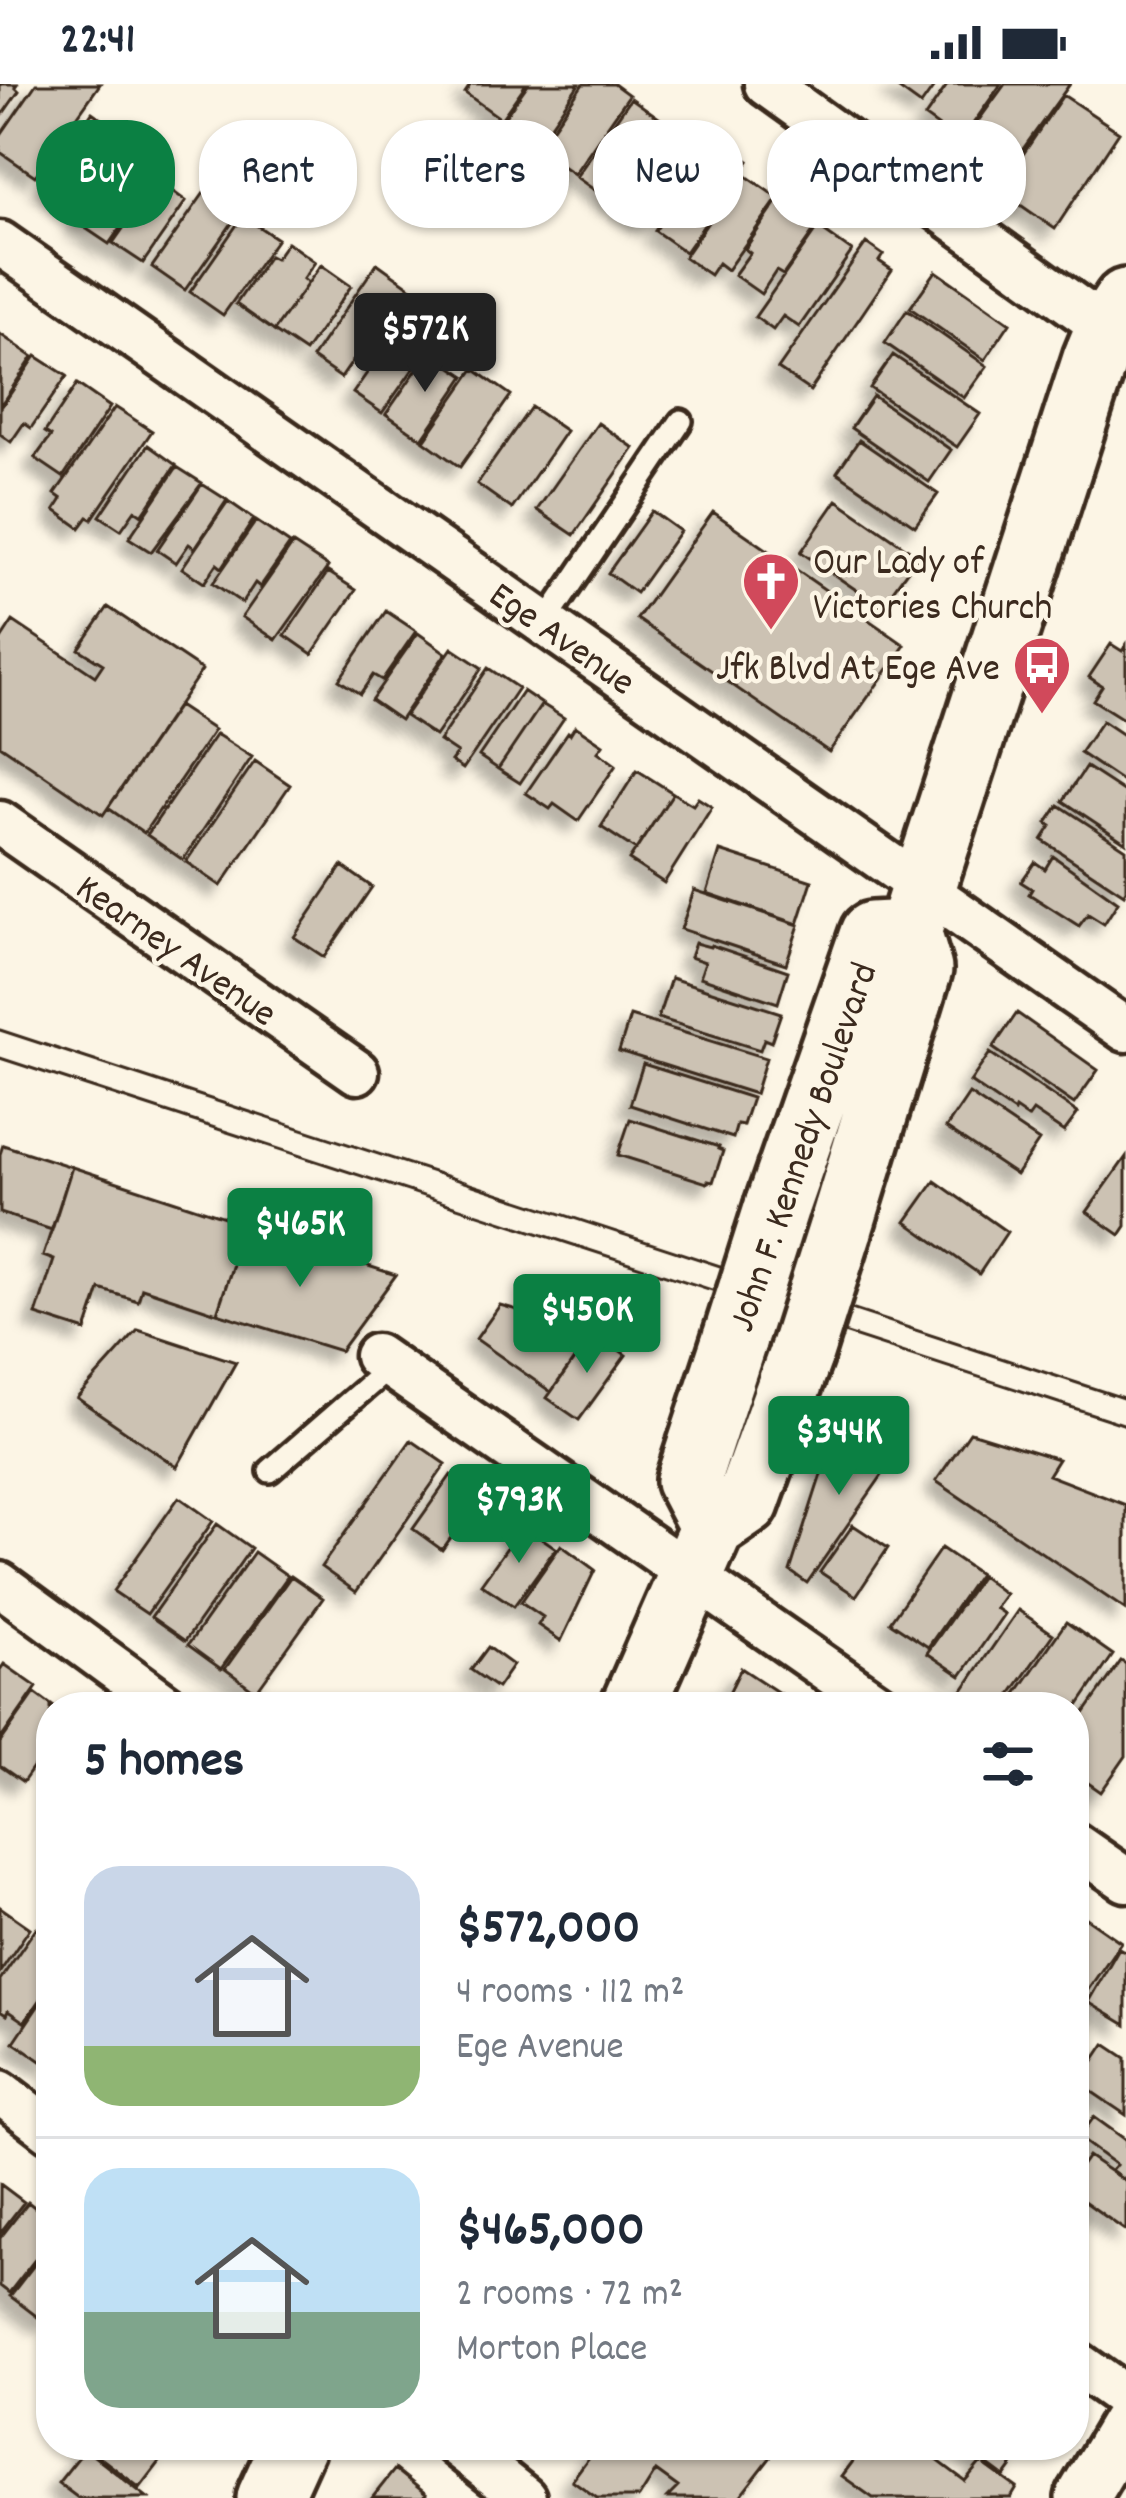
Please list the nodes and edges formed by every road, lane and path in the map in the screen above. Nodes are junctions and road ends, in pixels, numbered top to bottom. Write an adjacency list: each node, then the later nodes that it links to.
1 (766, 84): 3 (street)
2 (0, 244): 5 (street, Ege Avenue)
3 (1120, 325): 7 (main road, John F. Kennedy Boulevard)
4 (681, 422): 5 (lane)
5 (545, 623): 7 (street, Ege Avenue)
6 (0, 823): 9 (street, Kearney Avenue)
7 (916, 910): 8 (street, Ege Avenue); 12 (main road, John F. Kennedy Boulevard, bridge); 12 (main road, John F. Kennedy Boulevard, bridge)
8 (1126, 1030)
9 (357, 1072)
10 (384, 1361): 11 (lane); 12 (street)
11 (270, 1471)
12 (703, 1551): 15 (main road, John F. Kennedy Boulevard); 16 (street)
13 (0, 1584): 14 (street)
14 (148, 1692)
15 (640, 1692)
16 (864, 1692)
17 (1089, 1854): 18 (street)
18 (1126, 1880)
19 (0, 2092): 20 (street)
20 (36, 2120)
21 (1089, 2372): 22 (street)
22 (1126, 2398)
23 (1126, 2424): 28 (street)
24 (286, 2460): 26 (main road)
25 (476, 2460): 27 (street)
26 (269, 2498)
27 (524, 2498)
28 (1082, 2498)

